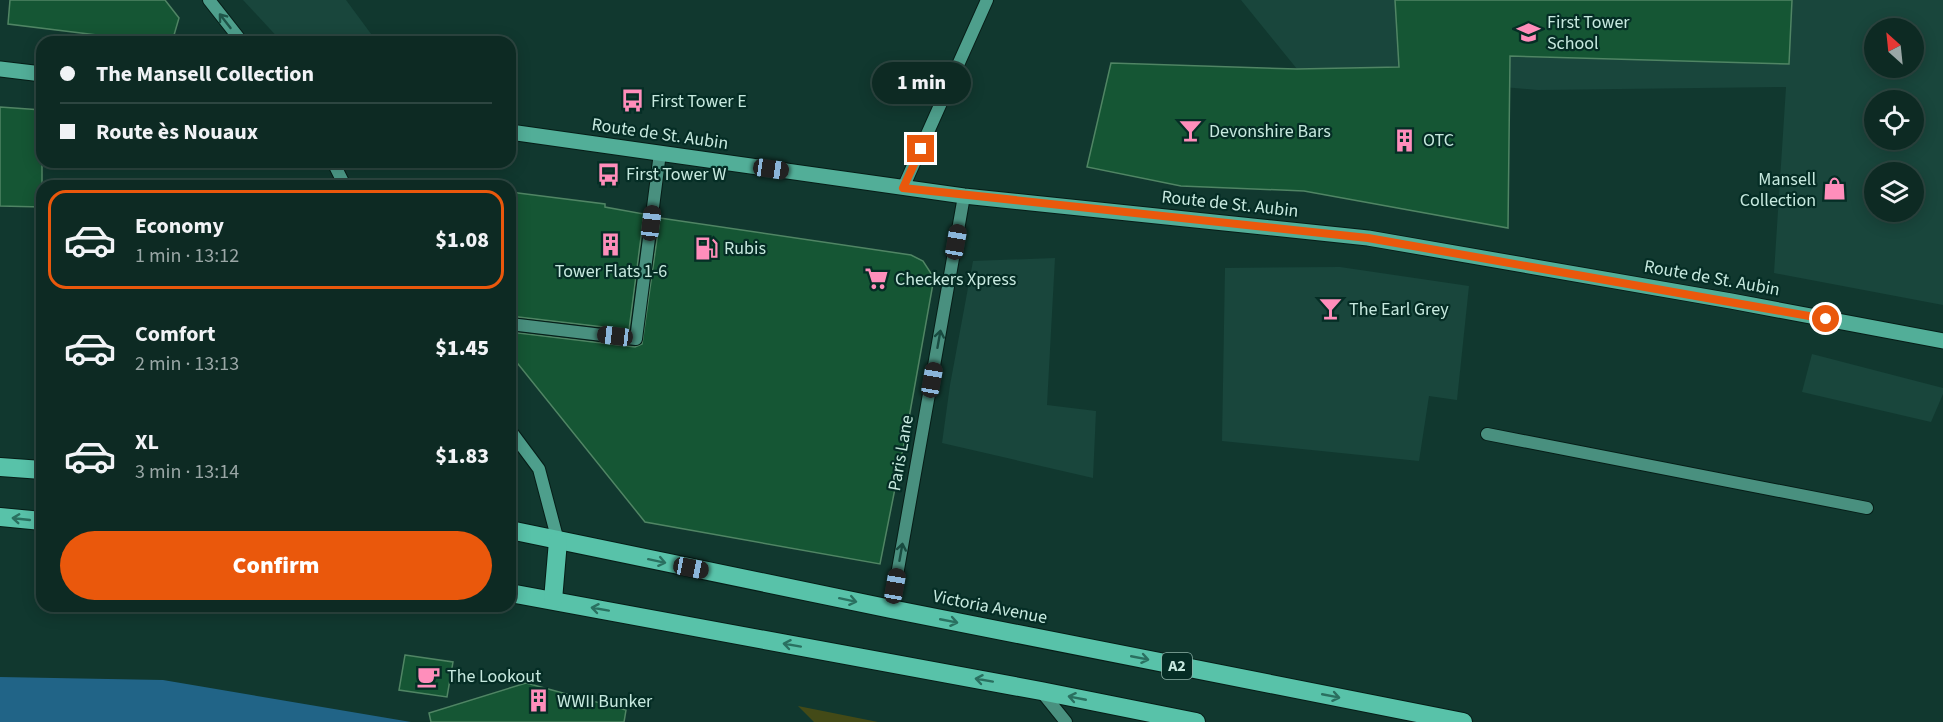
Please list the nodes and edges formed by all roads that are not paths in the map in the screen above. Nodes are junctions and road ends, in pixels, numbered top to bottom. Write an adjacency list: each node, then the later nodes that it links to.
1 (209, 0): 3 (main road, one-way to 1)
2 (987, 0): 8 (main road)
3 (237, 36)
4 (0, 69): 5 (main road)
5 (36, 73)
6 (516, 133): 7 (main road, Route de St. Aubin)
7 (660, 153): 8 (main road, Route de St. Aubin); 10 (street)
8 (903, 188): 9 (main road, Route de St. Aubin)
9 (964, 196): 11 (main road, Route de St. Aubin); 23 (street, Paris Lane, one-way to 9)
10 (516, 325)
11 (1943, 341)
12 (1487, 434): 16 (street)
13 (516, 438): 20 (main road)
14 (0, 467): 15 (highway)
15 (36, 470)
16 (1867, 508)
17 (0, 517): 18 (highway, one-way to 17)
18 (36, 520)
19 (516, 531): 20 (highway, Victoria Avenue / A2)
20 (558, 541): 22 (highway); 23 (highway, Victoria Avenue / A2, one-way to 23)
21 (516, 594): 22 (highway)
22 (553, 600): 24 (highway, one-way to 22)
23 (891, 609): 27 (highway, Victoria Avenue / A2, one-way to 27)
24 (1041, 691): 25 (street); 26 (highway, one-way to 24)
25 (1065, 722)
26 (1196, 722)
27 (1462, 722)

